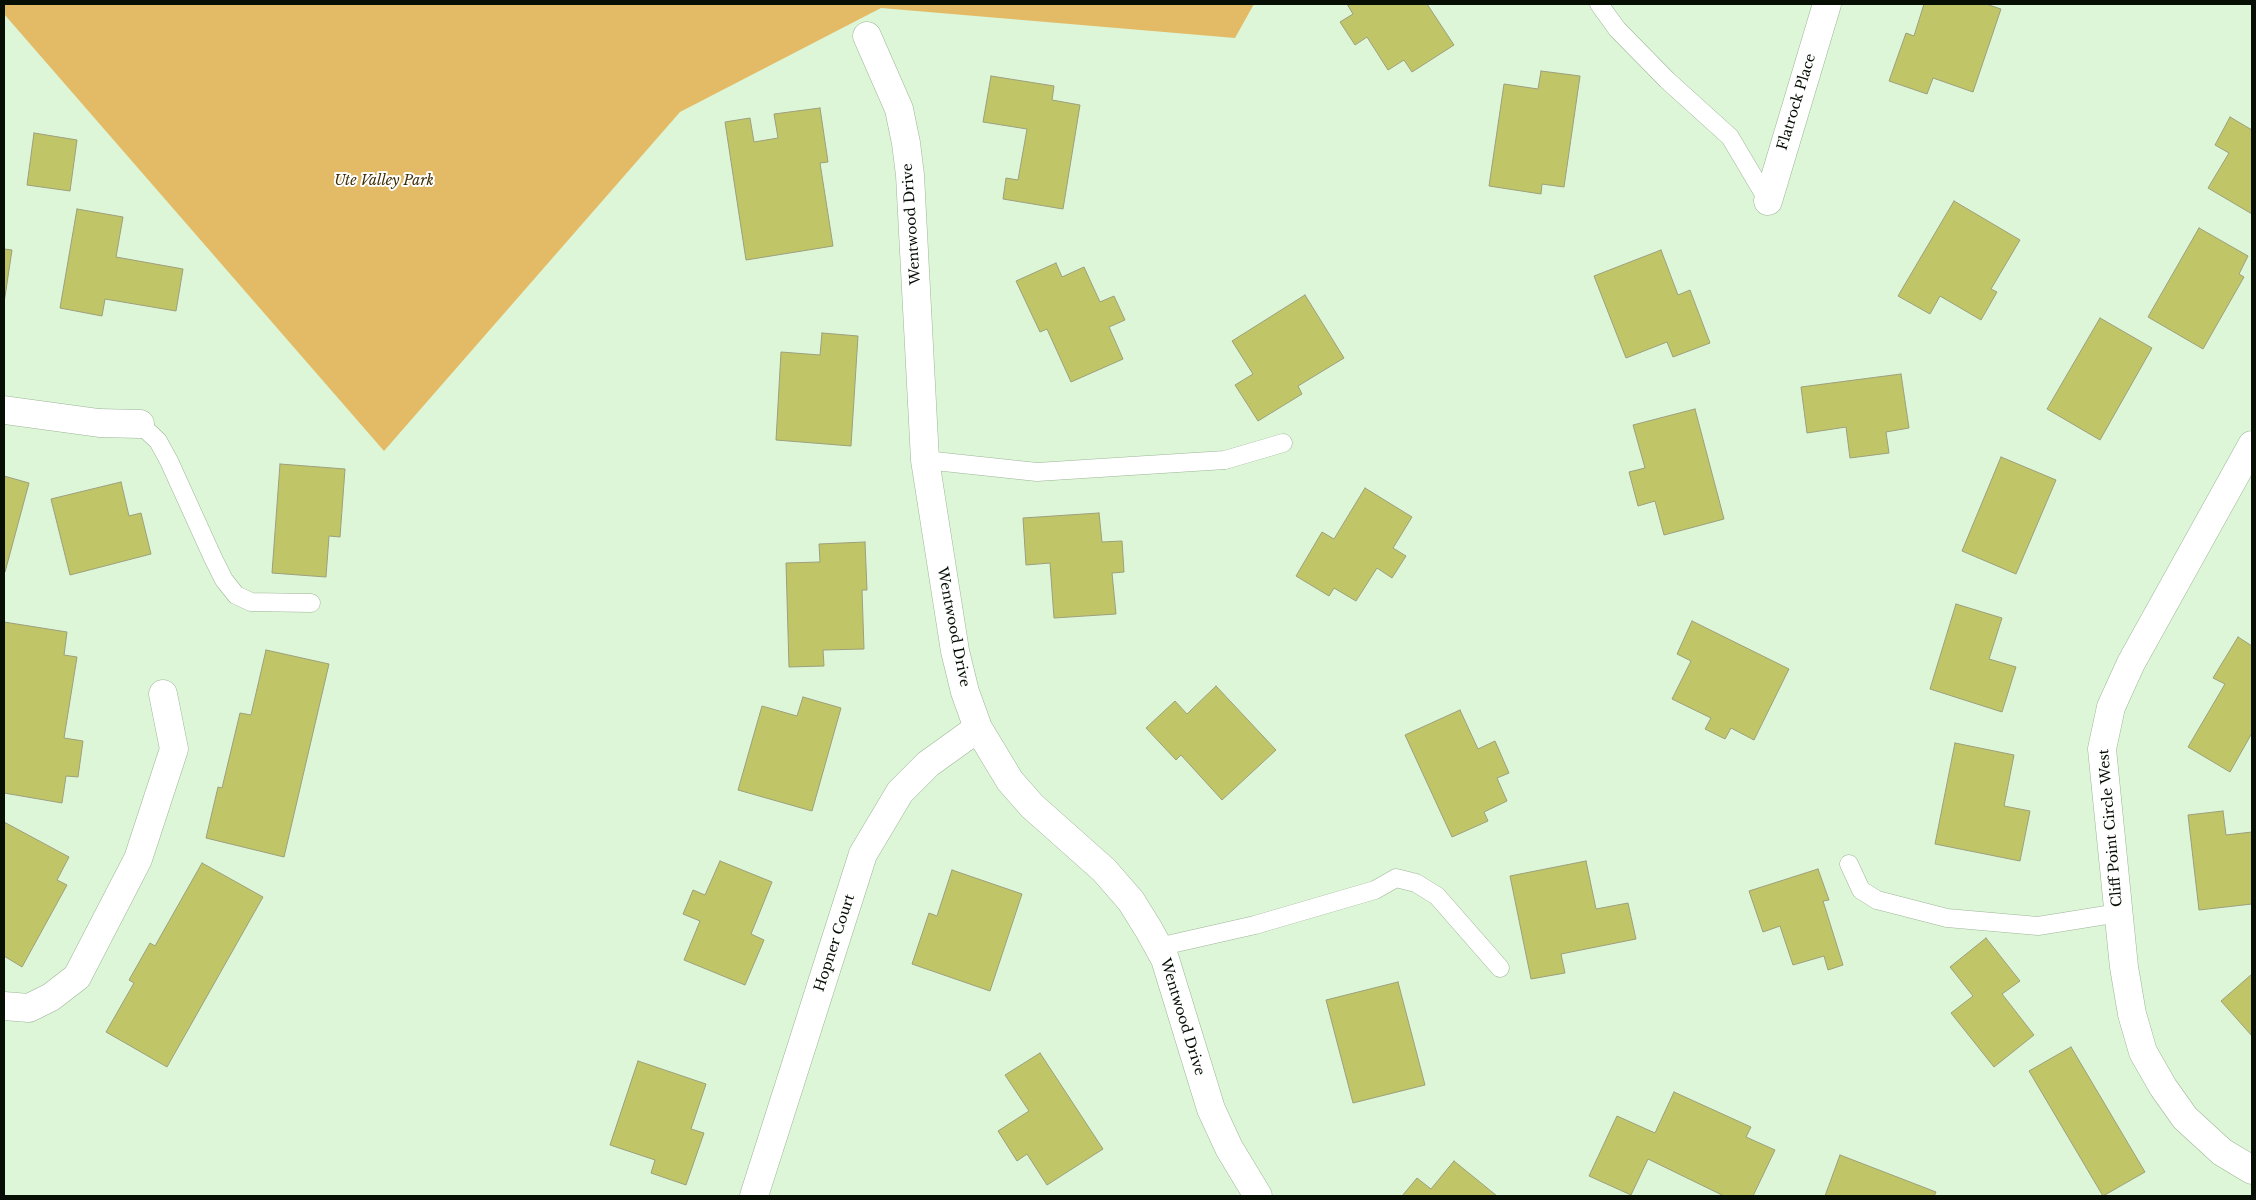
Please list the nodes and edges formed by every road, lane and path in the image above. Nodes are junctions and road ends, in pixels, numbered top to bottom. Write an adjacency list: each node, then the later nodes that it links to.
1 (1599, 4): 4 (lane)
2 (1827, 4): 4 (street, Flatrock Place)
3 (867, 36): 9 (street, Wentwood Drive)
4 (1768, 201)
5 (4, 410): 6 (street)
6 (140, 424): 10 (lane)
7 (1283, 443): 9 (lane)
8 (2252, 445): 14 (street, Cliff Point Circle West)
9 (925, 460): 12 (street, Wentwood Drive)
10 (311, 603)
11 (162, 694): 17 (street)
12 (978, 728): 15 (street, Wentwood Drive); 19 (street, Hopner Court)
13 (1849, 864): 14 (lane)
14 (2119, 913): 18 (street, Cliff Point Circle West)
15 (1158, 947): 16 (lane); 20 (street, Wentwood Drive)
16 (1500, 968)
17 (4, 1006)
18 (2252, 1170)
19 (754, 1196)
20 (1258, 1196)

